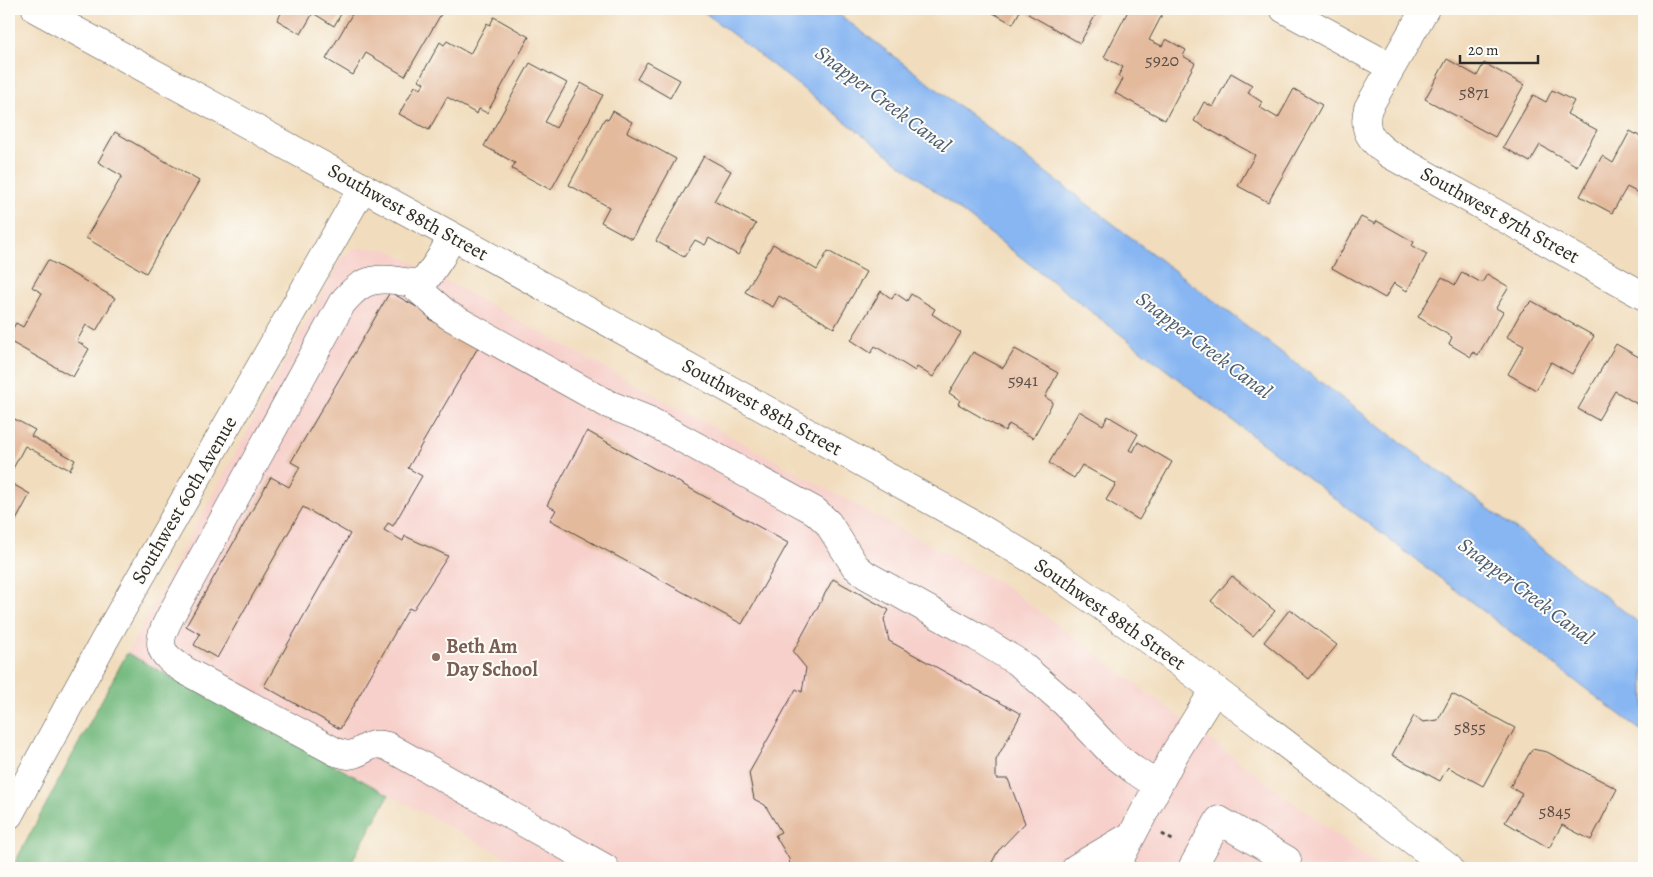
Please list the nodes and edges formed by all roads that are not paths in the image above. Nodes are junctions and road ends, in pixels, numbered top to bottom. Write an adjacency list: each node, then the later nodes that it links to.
1 (36, 9): 5 (street, Southwest 88th Street)
2 (1284, 9): 4 (street)
3 (1425, 9): 4 (street)
4 (1391, 67): 8 (street, Southwest 87th Street)
5 (363, 187): 6 (street, Southwest 88th Street); 11 (street, Southwest 60th Avenue)
6 (452, 236): 7 (street); 9 (street, Southwest 88th Street)
7 (412, 284): 10 (street); 13 (street)
8 (1644, 296)
9 (1215, 689): 10 (street); 18 (street, Southwest 88th Street)
10 (1158, 786): 12 (street)
11 (9, 815)
12 (1132, 835): 14 (street); 15 (street)
13 (605, 868)
14 (1076, 868)
15 (1115, 868)
16 (1192, 868): 17 (street)
17 (1282, 868)
18 (1449, 868)

